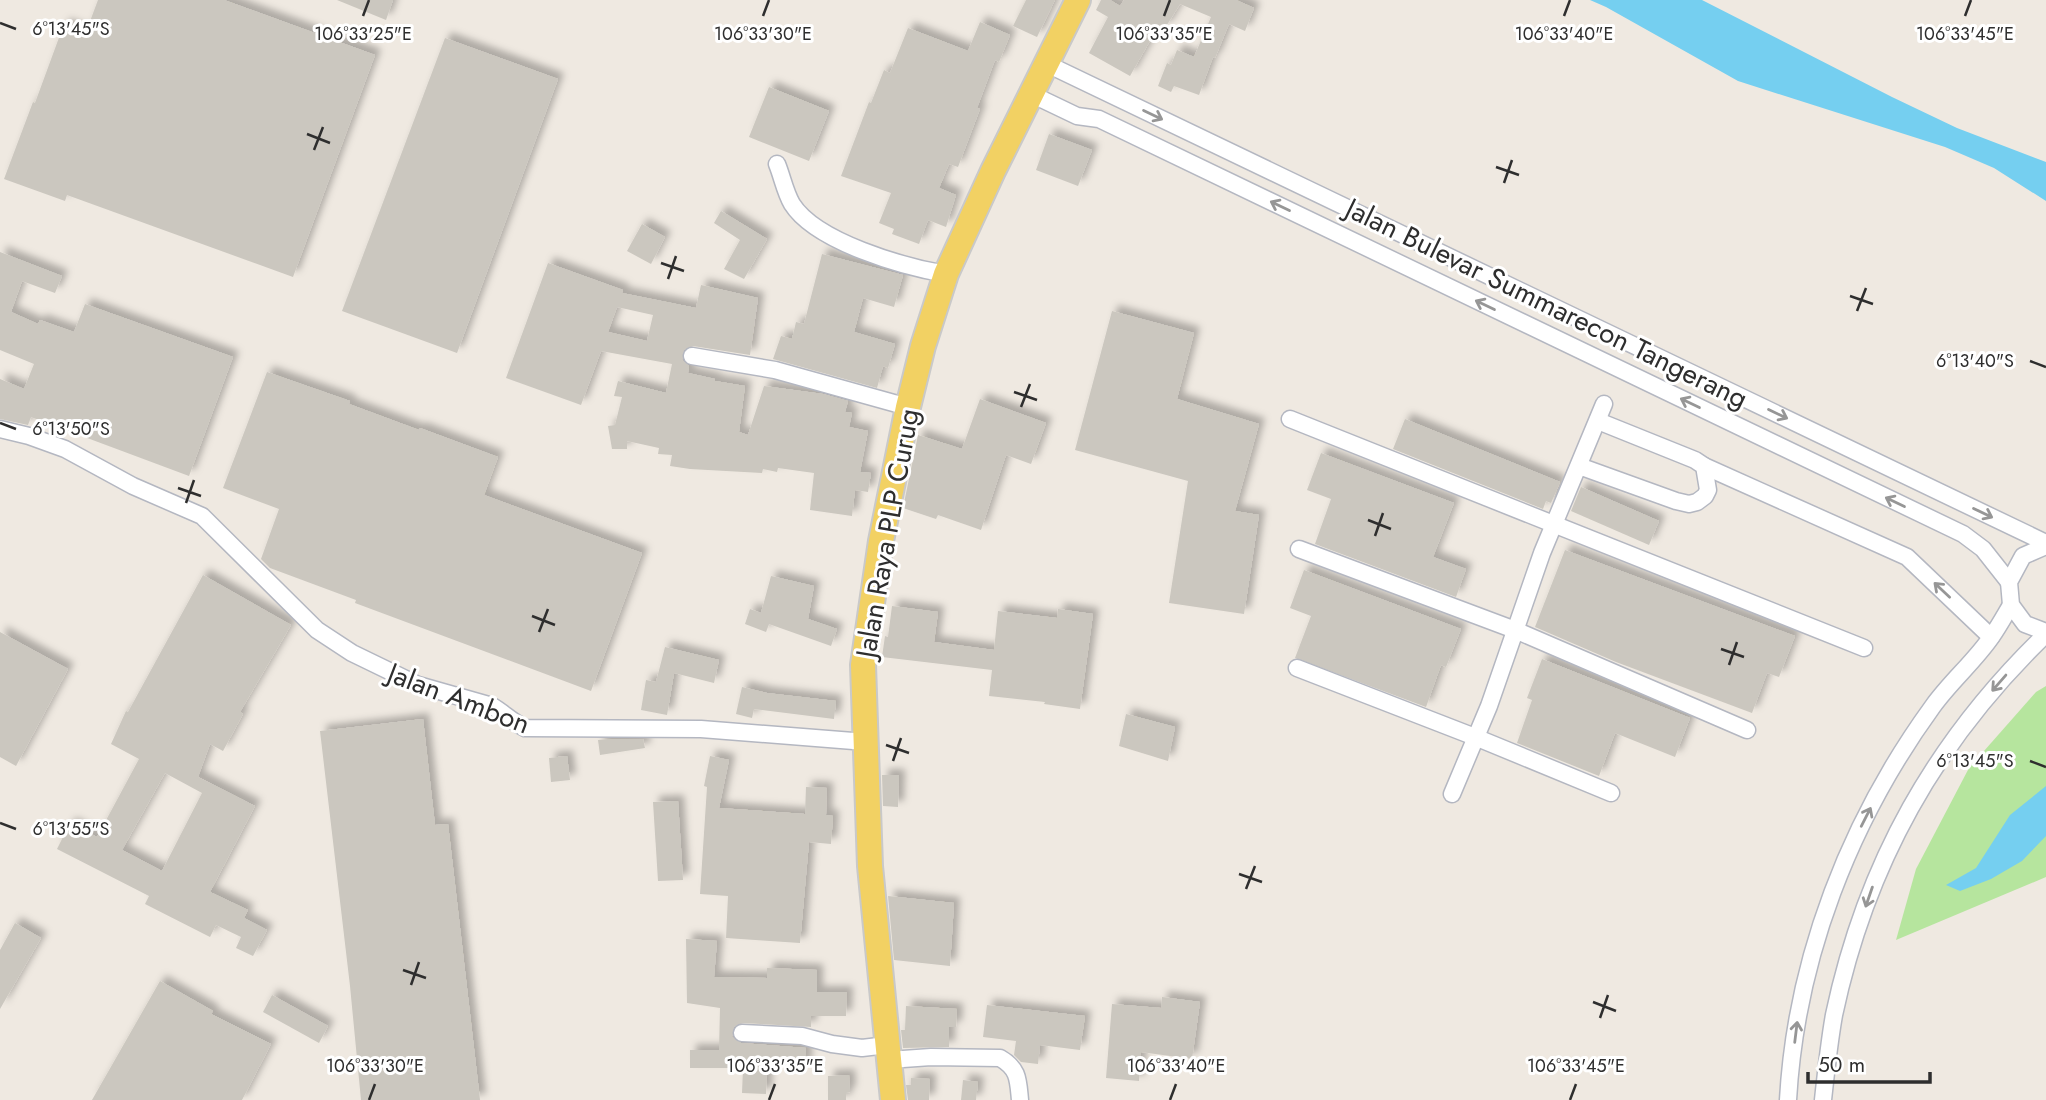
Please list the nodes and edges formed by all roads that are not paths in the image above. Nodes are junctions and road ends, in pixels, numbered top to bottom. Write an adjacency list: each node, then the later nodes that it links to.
1 (1078, 0): 2 (main road, Jalan Raya PLP Curug)
2 (1047, 64): 3 (main road, Jalan Raya PLP Curug); 4 (street, Jalan Bulevar Summarecon Tangerang)
3 (1031, 94): 5 (street, Jalan Bulevar Summarecon Tangerang); 8 (main road, Jalan Raya PLP Curug)
4 (1110, 94): 5 (street); 7 (street, Jalan Bulevar Summarecon Tangerang, one-way to 7)
5 (1099, 119): 9 (street, Jalan Bulevar Summarecon Tangerang, one-way to 5)
6 (777, 164): 8 (street)
7 (1463, 263): 9 (street); 16 (street, Jalan Bulevar Summarecon Tangerang, one-way to 16)
8 (946, 274): 12 (main road, Jalan Raya PLP Curug)
9 (1451, 288): 17 (street, Jalan Bulevar Summarecon Tangerang, one-way to 9)
10 (692, 356): 12 (street)
11 (1604, 404): 14 (street)
12 (908, 407): 32 (main road, Jalan Raya PLP Curug)
13 (1290, 419): 20 (street)
14 (1598, 421): 18 (street); 19 (street)
15 (0, 429): 32 (street, Jalan Ambon)
16 (1816, 433): 17 (street); 21 (street, Jalan Bulevar Summarecon Tangerang, one-way to 21)
17 (1804, 457): 23 (street, Jalan Bulevar Summarecon Tangerang, one-way to 17)
18 (1578, 466): 19 (street); 20 (street)
19 (1704, 466): 27 (street, one-way to 19)
20 (1553, 525): 25 (street); 28 (street)
21 (2046, 545): 23 (street, Jalan Bulevar Summarecon Tangerang)
22 (1298, 549): 25 (street)
23 (2009, 582): 24 (street)
24 (2011, 605): 26 (street); 27 (street)
25 (1515, 631): 30 (street); 31 (street)
26 (2046, 633): 40 (street, one-way to 40)
27 (1991, 637): 39 (street, one-way to 27)
28 (1864, 648)
29 (1297, 668): 31 (street)
30 (1747, 730)
31 (1475, 737): 33 (street); 34 (street)
32 (866, 742): 36 (main road, Jalan Raya PLP Curug)
33 (1611, 793)
34 (1452, 794)
35 (742, 1033): 36 (street)
36 (888, 1052): 37 (main road, Jalan Raya PLP Curug); 38 (street)
37 (893, 1100)
38 (1020, 1100)
39 (1788, 1100)
40 (1823, 1100)

